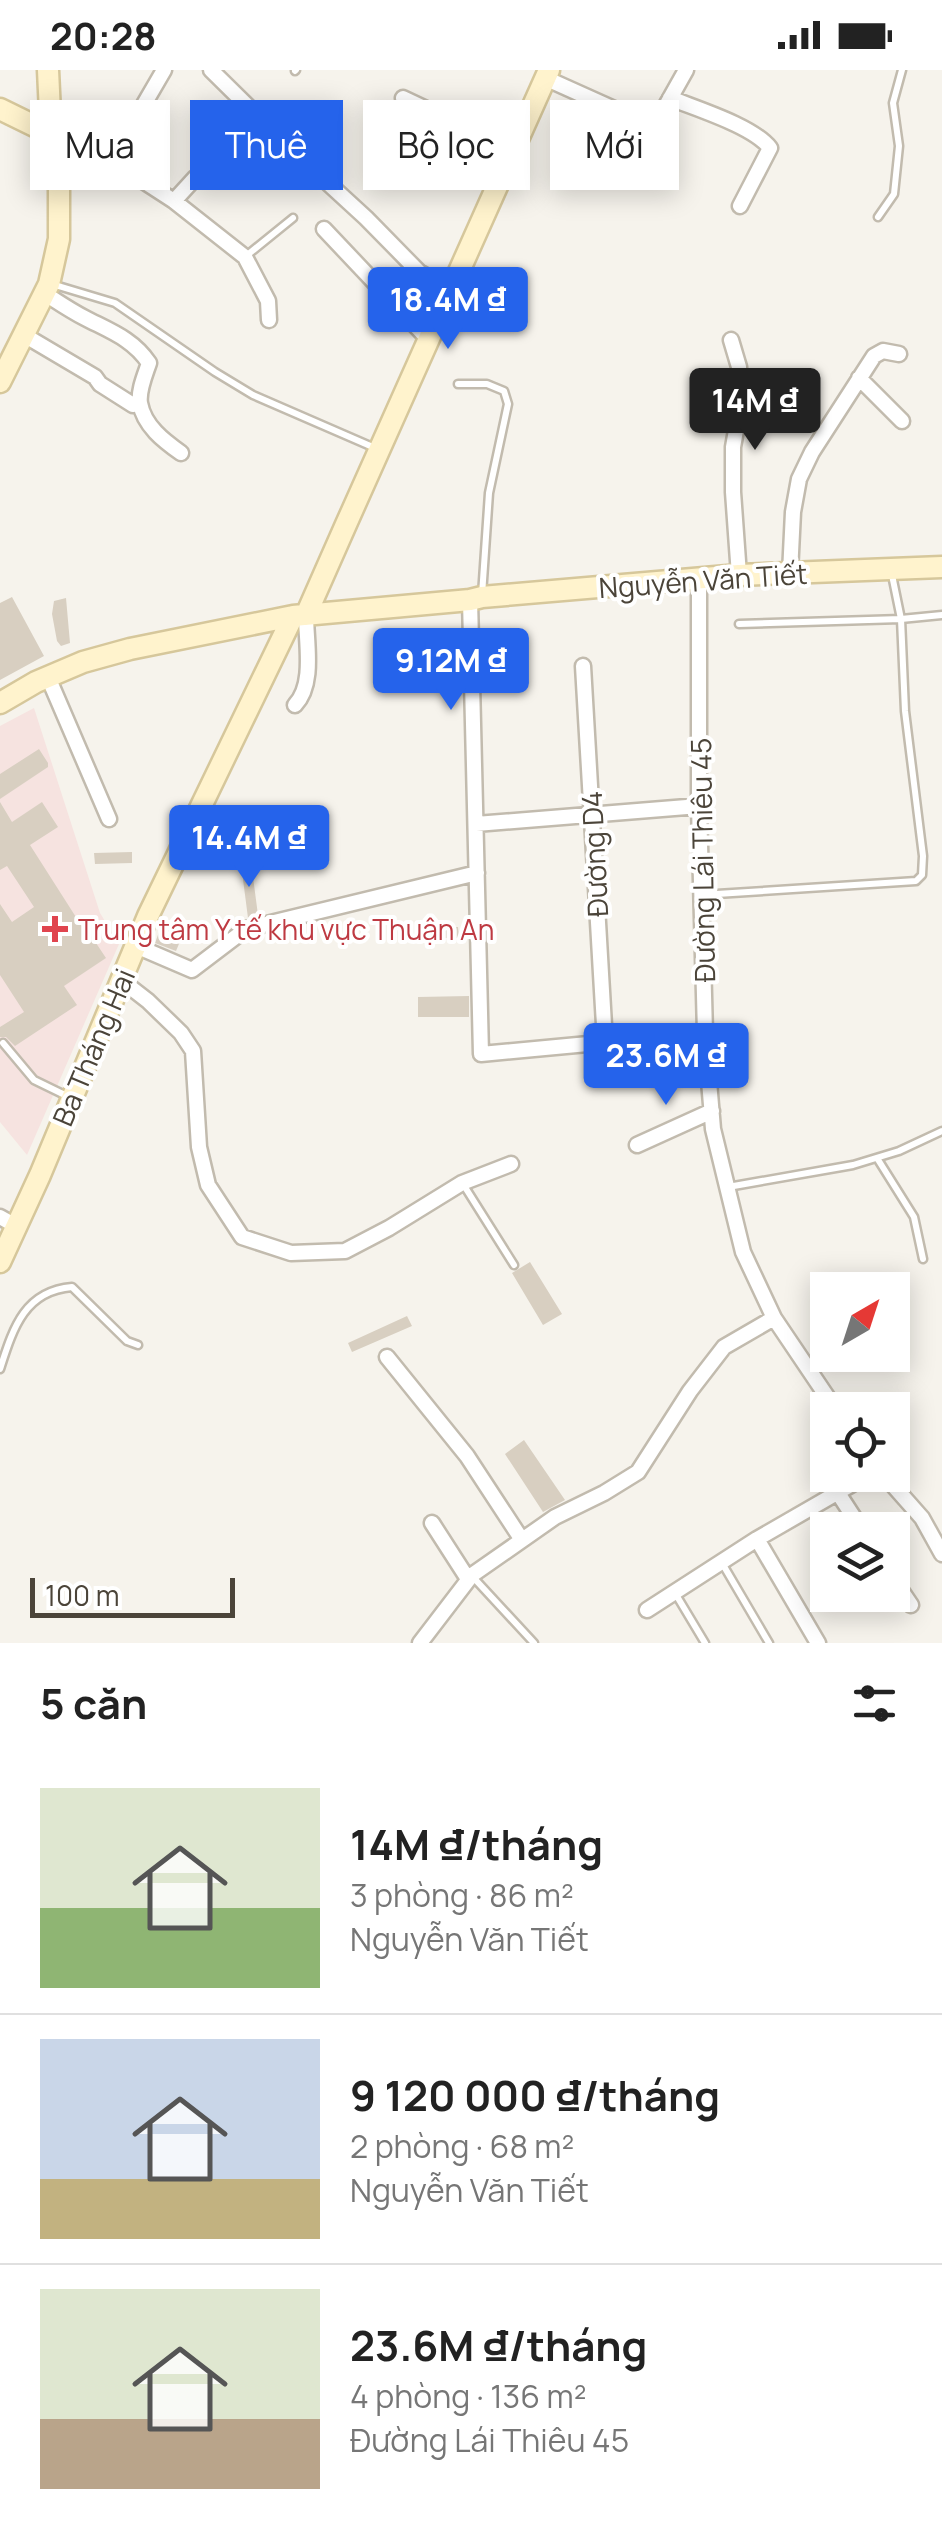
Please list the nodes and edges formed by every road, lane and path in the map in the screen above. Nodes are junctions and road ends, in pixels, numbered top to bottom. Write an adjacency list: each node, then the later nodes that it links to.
1 (48, 70): 9 (street)
2 (164, 70): 10 (street)
3 (211, 70): 26 (street)
4 (686, 70): 8 (street)
5 (902, 70): 22 (lane)
6 (547, 74): 8 (street); 13 (street, Ba Tháng Hai)
7 (404, 98): 11 (street)
8 (670, 98): 20 (street)
9 (49, 100)
10 (147, 100)
11 (408, 100)
12 (0, 110): 14 (street)
13 (530, 112)
14 (30, 124)
15 (190, 183): 19 (street)
16 (59, 190): 25 (street)
17 (157, 190): 19 (street)
18 (495, 190): 26 (street, Ba Tháng Hai)
19 (174, 201): 24 (street)
20 (740, 206)
21 (294, 218): 24 (lane)
22 (878, 218)
23 (324, 229): 29 (street)
24 (245, 257): 27 (street)
25 (46, 288): 28 (street); 35 (street); 37 (lane)
26 (450, 290): 29 (street, Ba Tháng Hai)
27 (268, 320)
28 (24, 335): 33 (street); 35 (street)
29 (427, 338): 37 (street, Ba Tháng Hai)
30 (732, 340): 42 (street)
31 (899, 354): 32 (street)
32 (859, 378): 36 (street); 41 (street)
33 (0, 382)
34 (458, 384): 44 (lane)
35 (140, 404): 38 (street)
36 (902, 420)
37 (378, 450): 46 (street, Ba Tháng Hai)
38 (182, 453)
39 (942, 567): 40 (street, Nguyễn Văn Tiết)
40 (891, 569): 41 (street, Nguyễn Văn Tiết); 47 (lane)
41 (790, 572): 42 (street, Nguyễn Văn Tiết)
42 (739, 575): 43 (street, Nguyễn Văn Tiết)
43 (699, 580): 44 (street, Nguyễn Văn Tiết); 53 (street, Đường Lái Thiêu 45)
44 (476, 598): 46 (street, Nguyễn Văn Tiết); 56 (street)
45 (942, 615): 47 (lane)
46 (300, 616): 50 (street, Nguyễn Văn Tiết); 52 (street); 59 (street, Ba Tháng Hai)
47 (901, 619): 48 (lane); 58 (lane)
48 (739, 624)
49 (583, 666): 54 (street, Đường D4)
50 (48, 677): 51 (street, Nguyễn Văn Tiết); 55 (street)
51 (0, 703)
52 (295, 705)
53 (699, 806): 54 (street); 58 (street, Đường Lái Thiêu 45)
54 (592, 815): 56 (street); 62 (street, Đường D4)
55 (109, 819)
56 (476, 824): 57 (street)
57 (476, 874): 59 (street); 62 (street)
58 (702, 896): 61 (street, Đường Lái Thiêu 45)
59 (136, 946): 60 (street, Ba Tháng Hai)
60 (121, 980): 64 (street, Ba Tháng Hai); 70 (street)
61 (705, 1033): 62 (street); 65 (street, Đường Lái Thiêu 45)
62 (605, 1042)
63 (3, 1043): 64 (lane)
64 (72, 1098): 72 (street, Ba Tháng Hai)
65 (712, 1111): 67 (street); 71 (street, Đường Lái Thiêu 45)
66 (942, 1131): 68 (lane)
67 (638, 1144)
68 (877, 1158): 71 (lane); 73 (lane)
69 (511, 1164): 70 (street)
70 (462, 1182): 75 (lane)
71 (727, 1187): 76 (street, Đường Lái Thiêu 45)
72 (8, 1222): 74 (street, Ba Tháng Hai)
73 (923, 1259)
74 (0, 1262)
75 (514, 1265)
76 (774, 1318): 80 (street, Đường Lái Thiêu 45); 86 (street)
77 (138, 1345): 79 (lane)
78 (387, 1356): 86 (street)
79 (0, 1369)
80 (824, 1392)
81 (838, 1492): 83 (street); 85 (street)
82 (899, 1492): 87 (street)
83 (851, 1512)
84 (432, 1523): 89 (street)
85 (757, 1538): 88 (street); 96 (street)
86 (522, 1540): 89 (street)
87 (942, 1554)
88 (721, 1562): 90 (street); 95 (lane)
89 (470, 1577): 92 (street); 93 (lane)
90 (674, 1592): 91 (street); 94 (lane)
91 (647, 1610)
92 (428, 1640)
93 (534, 1643)
94 (705, 1643)
95 (769, 1643)
96 (818, 1643)

